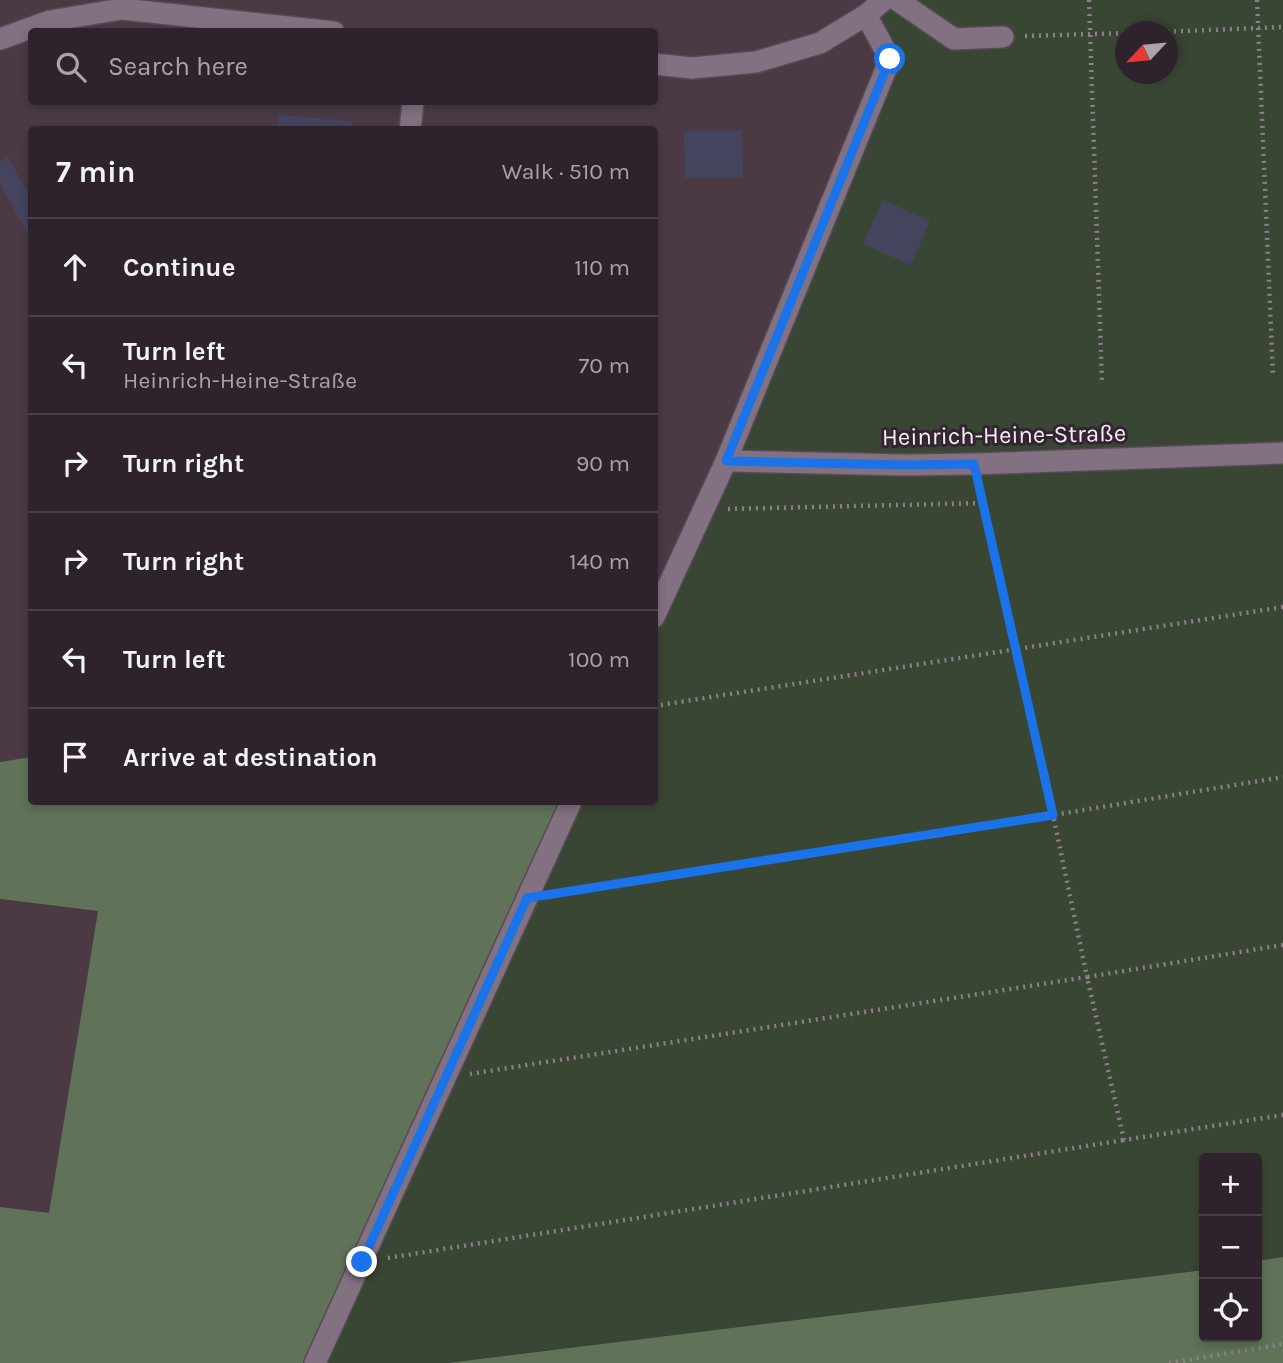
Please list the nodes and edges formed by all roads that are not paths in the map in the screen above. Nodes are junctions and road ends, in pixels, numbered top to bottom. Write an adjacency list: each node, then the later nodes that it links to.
1 (884, 0): 3 (street)
2 (897, 0): 7 (street)
3 (866, 15): 9 (street); 13 (street)
4 (31, 28): 5 (street)
5 (297, 28)
6 (28, 29): 8 (street)
7 (1003, 37)
8 (0, 39)
9 (658, 64)
10 (413, 105): 11 (street)
11 (410, 126)
12 (1283, 453): 13 (street, Heinrich-Heine-Straße)
13 (726, 461): 14 (street)
14 (658, 608)
15 (570, 805): 16 (street)
16 (316, 1363)

